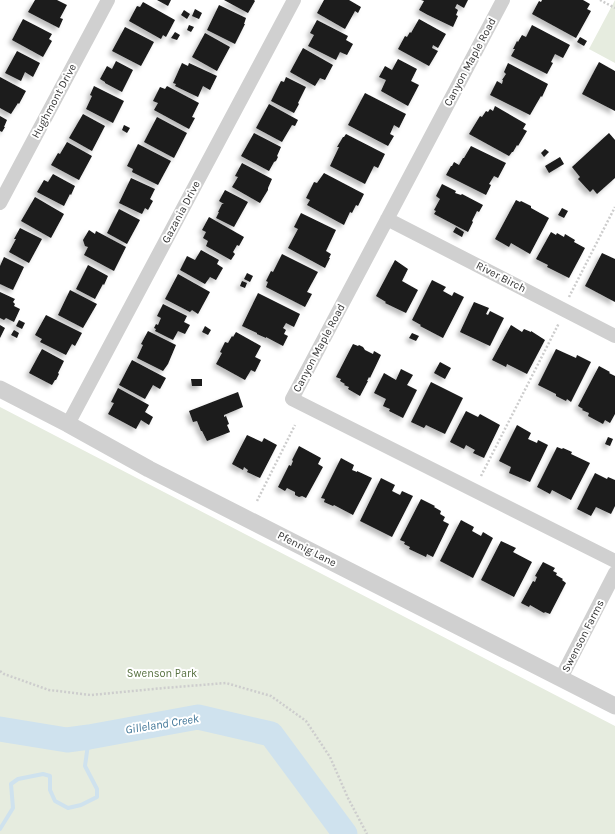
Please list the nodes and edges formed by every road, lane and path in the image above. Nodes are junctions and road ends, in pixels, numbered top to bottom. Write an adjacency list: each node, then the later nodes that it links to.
1 (108, 0): 6 (street, Hughmont Drive)
2 (294, 0): 13 (street, Gazania Drive)
3 (502, 0): 8 (street, Canyon Maple Road)
4 (600, 0): 5 (path)
5 (615, 8)
6 (0, 202)
7 (615, 207): 9 (path)
8 (387, 219): 11 (street, River Birch); 17 (street, Canyon Maple Road)
9 (569, 297)
10 (559, 323): 15 (path)
11 (615, 336)
12 (0, 389): 13 (street, Pfennig Lane)
13 (68, 424): 20 (street, Pfennig Lane)
14 (295, 425): 16 (path)
15 (481, 476)
16 (257, 501)
17 (615, 561)
18 (615, 573): 20 (street, Swenson Farms)
19 (0, 672): 22 (path)
20 (562, 678): 21 (street, Pfennig Lane)
21 (615, 706)
22 (368, 834)

